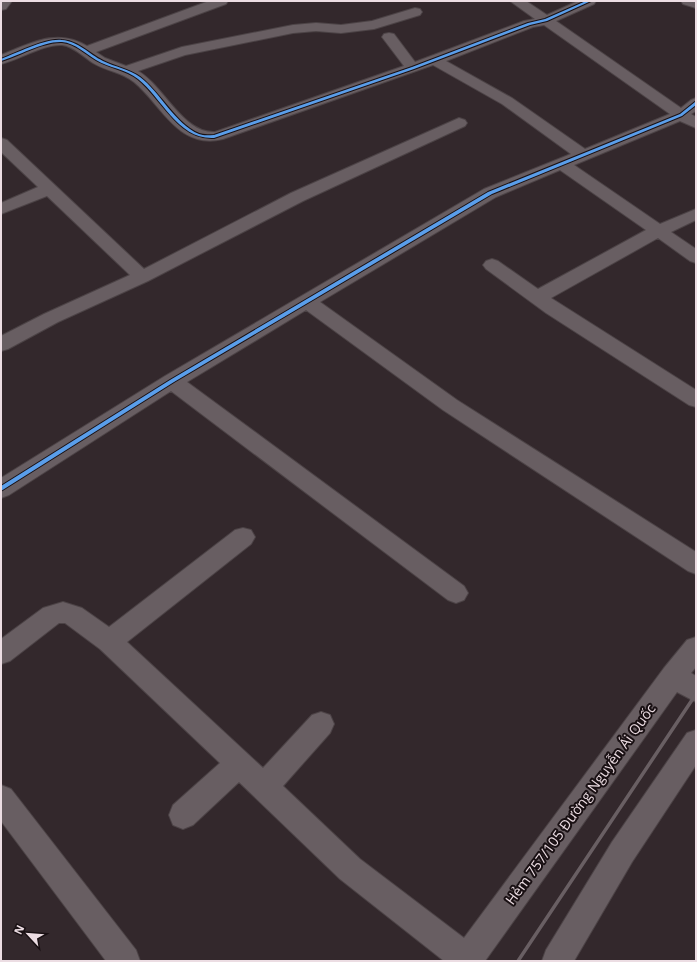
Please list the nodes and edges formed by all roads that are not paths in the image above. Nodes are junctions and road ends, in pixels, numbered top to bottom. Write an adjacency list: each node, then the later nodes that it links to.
1 (5, 1): 7 (street)
2 (221, 1): 11 (street)
3 (517, 1): 9 (street)
4 (589, 1): 9 (street)
5 (688, 1): 6 (street)
6 (696, 4)
7 (1, 6)
8 (415, 12): 15 (street)
9 (546, 20): 13 (street); 17 (street)
10 (389, 37): 14 (street)
11 (87, 51): 12 (street); 15 (street)
12 (1, 60)
13 (434, 60): 14 (street); 20 (street)
14 (413, 68): 15 (street)
15 (125, 71)
16 (696, 103): 17 (street)
17 (688, 119): 20 (street)
18 (459, 124): 28 (street)
19 (1, 143): 22 (street)
20 (583, 155): 21 (street)
21 (562, 164): 25 (street); 30 (street)
22 (49, 189): 23 (street); 28 (street)
23 (1, 209)
24 (696, 214): 25 (street)
25 (658, 231): 26 (street); 29 (street)
26 (696, 257)
27 (492, 266): 29 (street)
28 (142, 277): 31 (street)
29 (537, 298): 33 (street)
30 (306, 301): 32 (street); 36 (street)
31 (1, 344)
32 (172, 381): 34 (street); 37 (street)
33 (696, 400)
34 (1, 489)
35 (243, 537): 38 (street)
36 (696, 564)
37 (456, 593)
38 (109, 641): 40 (street); 44 (street)
39 (696, 648): 41 (street, Hẻm 757/105 Đường Nguyễn Ái Quốc)
40 (1, 653)
41 (685, 683): 49 (street, Hẻm 757/105 Đường Nguyễn Ái Quốc)
42 (321, 724): 45 (street)
43 (696, 742): 50 (street)
44 (239, 764): 45 (street); 47 (street)
45 (264, 787): 49 (street)
46 (1, 798): 48 (street)
47 (183, 815)
48 (125, 961)
49 (467, 961)
50 (557, 961)

